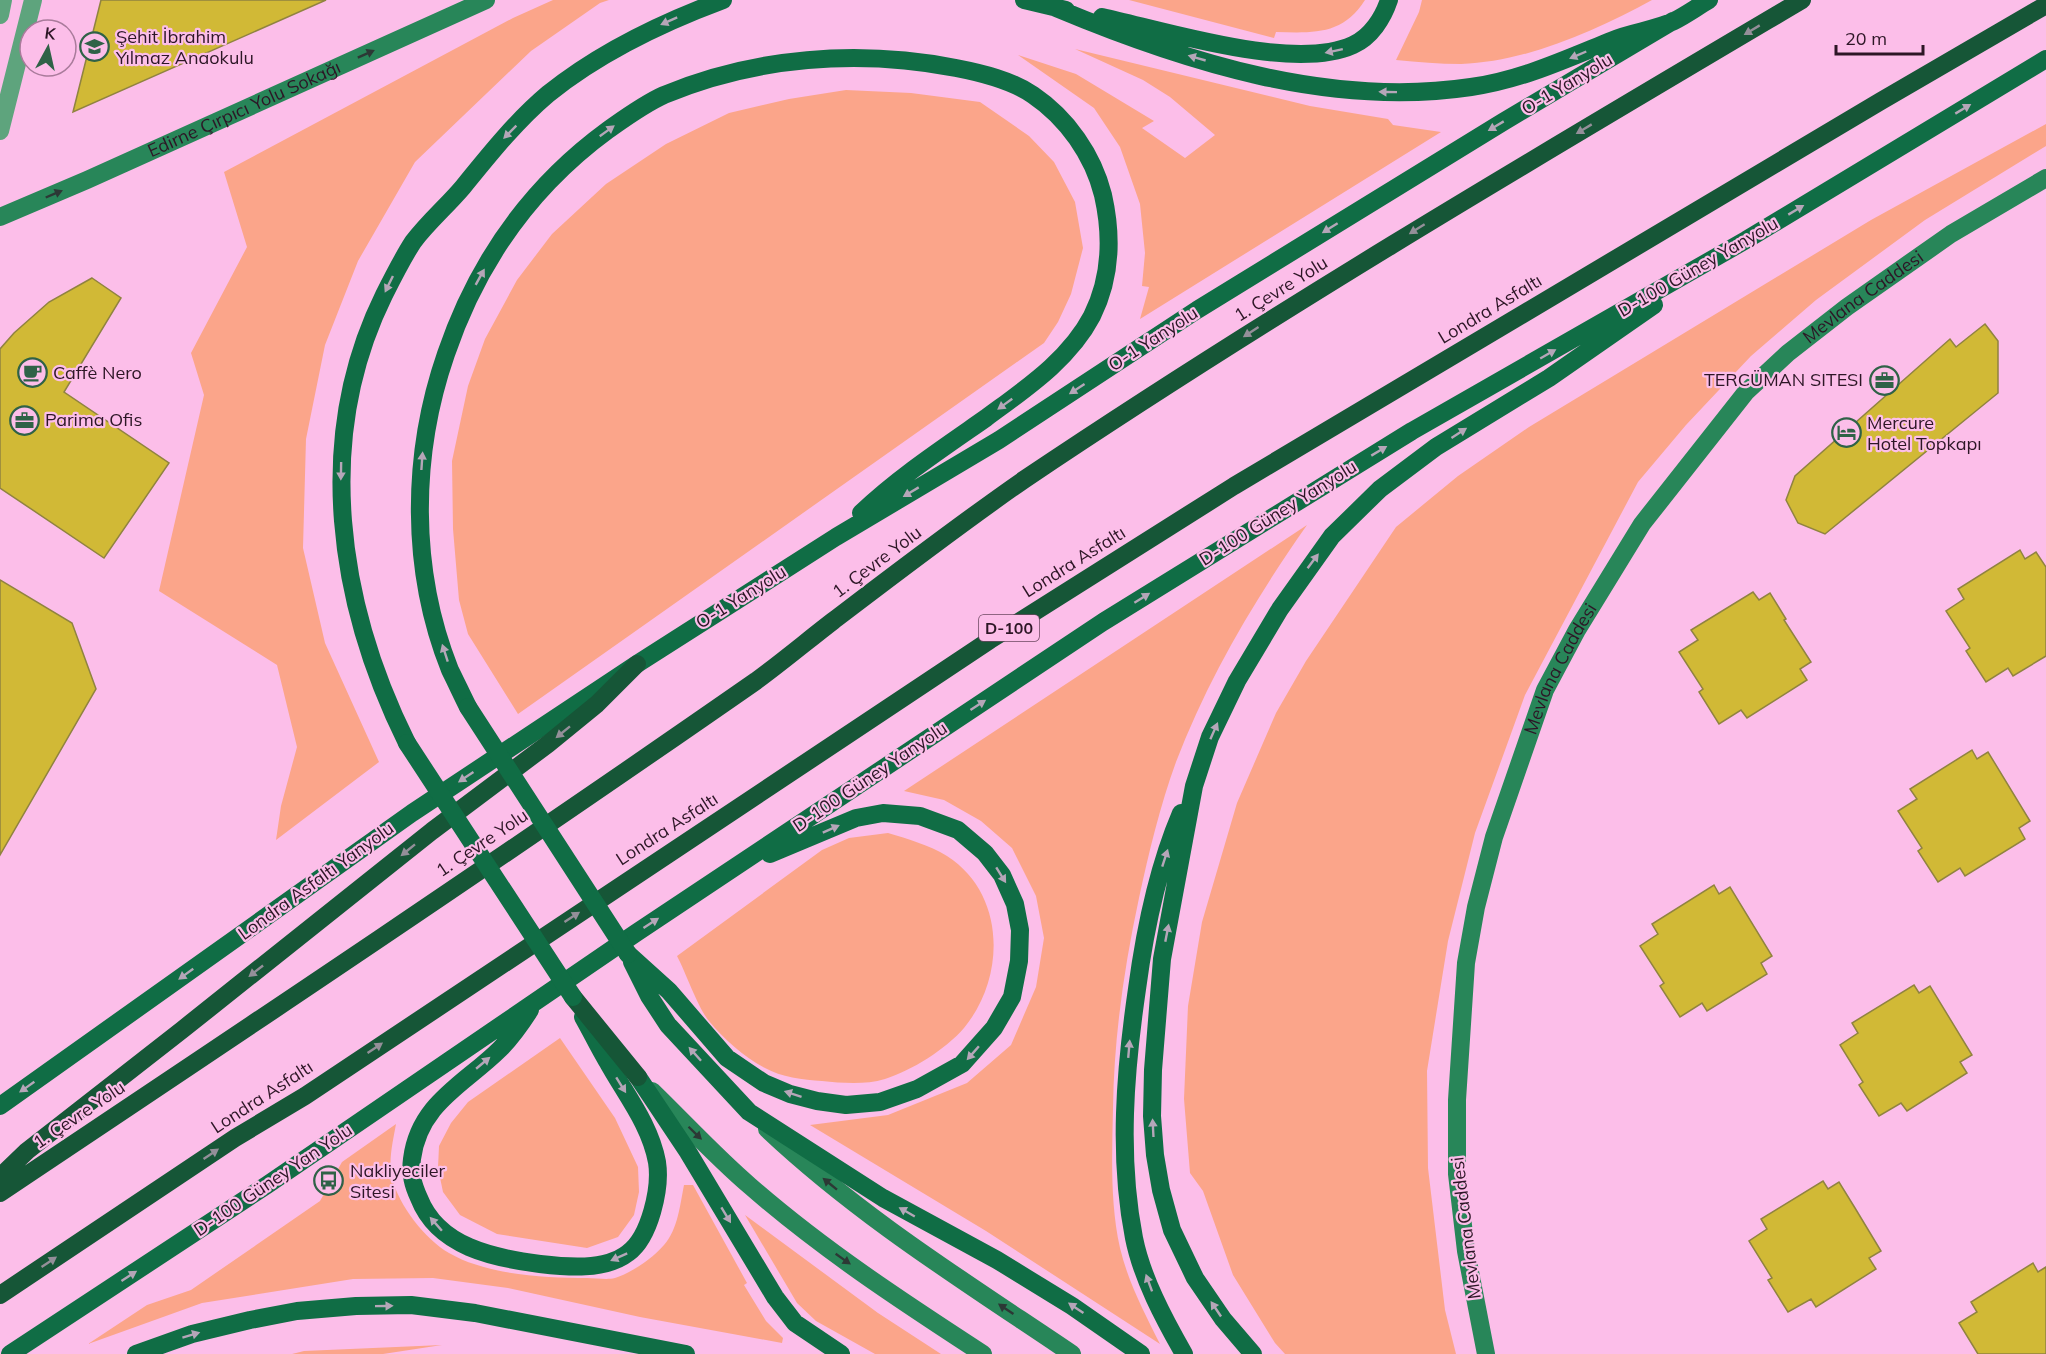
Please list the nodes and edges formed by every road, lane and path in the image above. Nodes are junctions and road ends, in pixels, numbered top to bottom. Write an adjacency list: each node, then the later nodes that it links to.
1 (3, 0): 11 (street)
2 (33, 0): 14 (street)
3 (486, 0): 16 (main road, Edirne Çırpıcı Yolu Sokağı, one-way to 3)
4 (723, 0): 23 (main road, one-way to 23, bridge)
5 (1024, 0): 10 (main road)
6 (1389, 0): 10 (main road, one-way to 10)
7 (1709, 0): 12 (main road)
8 (1802, 0): 29 (highway, 1. Çevre Yolu, one-way to 29)
9 (2046, 5): 30 (highway, Londra Asfaltı / D-100, one-way to 9)
10 (1056, 8): 12 (main road, one-way to 10)
11 (0, 15)
12 (1673, 21): 18 (main road, O-1 Yanyolu, one-way to 18)
13 (2046, 59): 17 (main road, D-100 Güney Yanyolu, one-way to 13)
14 (0, 131)
15 (2046, 178): 40 (main road, Mevlana Caddesi)
16 (0, 217)
17 (1746, 240): 20 (main road, one-way to 17); 21 (main road, D-100 Güney Yanyolu, one-way to 17)
18 (836, 537): 19 (main road, O-1 Yanyolu); 22 (main road, one-way to 18, bridge)
19 (637, 663): 26 (main road, Londra Asfaltı Yanyolu, one-way to 26); 28 (highway, one-way to 28)
20 (1194, 786): 38 (main road, one-way to 20); 39 (main road, one-way to 20)
21 (738, 866): 22 (main road, one-way to 22); 24 (main road, D-100 Güney Yanyolu, one-way to 21)
22 (628, 954): 27 (main road, one-way to 22)
23 (573, 997): 24 (main road, one-way to 24); 25 (highway)
24 (533, 1004): 31 (main road, D-100 Güney Yan Yolu, one-way to 24)
25 (638, 1077): 34 (main road, one-way to 34); 35 (main road, one-way to 35)
26 (0, 1107)
27 (749, 1112): 36 (main road, one-way to 27); 37 (main road, one-way to 27)
28 (0, 1177)
29 (0, 1193)
30 (0, 1294)
31 (10, 1354)
32 (136, 1354): 33 (main road, one-way to 33)
33 (686, 1354)
34 (841, 1354)
35 (983, 1354)
36 (1072, 1354)
37 (1141, 1354)
38 (1184, 1354)
39 (1253, 1354)
40 (1486, 1354)

